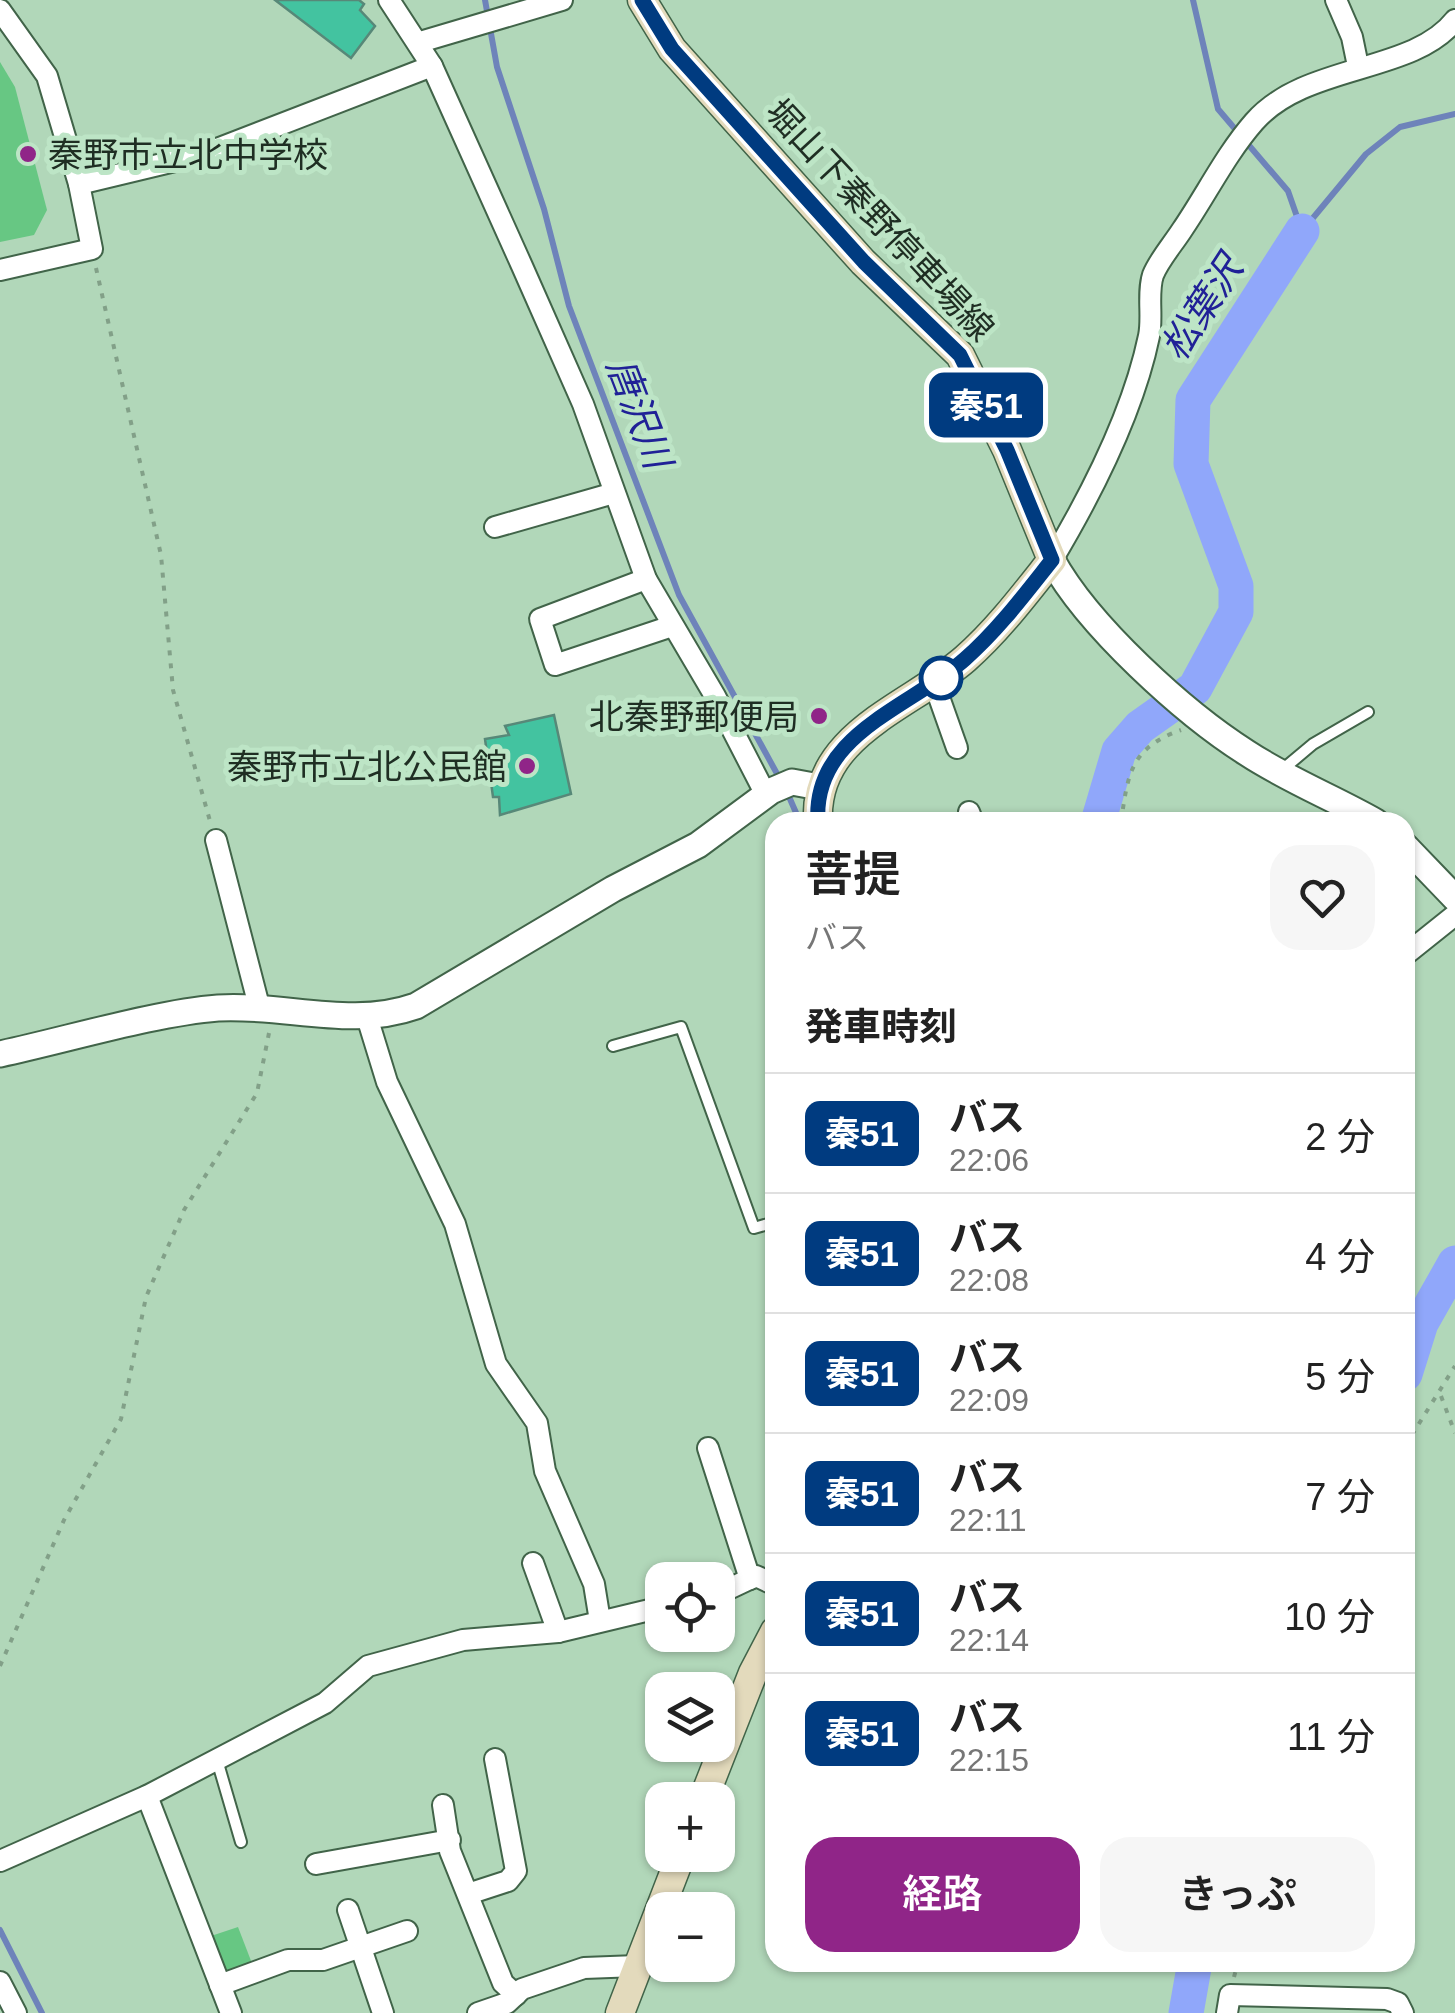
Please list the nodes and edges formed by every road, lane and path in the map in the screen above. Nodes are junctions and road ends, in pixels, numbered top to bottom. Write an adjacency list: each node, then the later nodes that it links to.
1 (390, 0): 7 (street)
2 (562, 0): 7 (street)
3 (642, 0): 15 (main road, 堀山下秦野停車場線)
4 (1336, 0): 9 (street)
5 (0, 10): 10 (street)
6 (1455, 20): 9 (street)
7 (420, 42): 8 (street)
8 (432, 66): 10 (street); 13 (street)
9 (1358, 66): 15 (street)
10 (79, 184): 11 (street)
11 (92, 249): 12 (street); 27 (path)
12 (0, 270)
13 (614, 493): 14 (street); 16 (street)
14 (494, 527)
15 (1052, 560): 18 (main road); 19 (street)
16 (646, 579): 17 (street); 17 (street)
17 (672, 626): 23 (street)
18 (934, 683): 21 (street); 23 (main road)
19 (1193, 712): 22 (street); 25 (path)
20 (1368, 712): 22 (lane)
21 (957, 748)
22 (1281, 772): 26 (street)
23 (787, 789): 24 (main road); 33 (street)
24 (809, 812)
25 (1123, 812)
26 (1357, 812)
27 (216, 840): 32 (street)
28 (1415, 856): 29 (street)
29 (1455, 898)
30 (1455, 915): 31 (street)
31 (1415, 948)
32 (264, 1007): 33 (street); 35 (street); 50 (path)
33 (367, 1017): 47 (street)
34 (613, 1046): 36 (lane)
35 (0, 1054)
36 (765, 1225)
37 (1455, 1366): 38 (path)
38 (1440, 1394): 39 (path); 40 (path)
39 (1415, 1431)
40 (1455, 1433)
41 (708, 1448): 43 (street)
42 (533, 1563): 48 (street)
43 (750, 1579): 44 (street); 45 (street)
44 (765, 1580)
45 (735, 1586)
46 (645, 1611): 47 (street)
47 (600, 1622): 48 (street)
48 (558, 1632): 52 (street)
49 (765, 1649): 53 (main road)
50 (0, 1666)
51 (495, 1759): 61 (street)
52 (217, 1760): 54 (street); 57 (lane)
53 (709, 1782)
54 (147, 1796): 58 (street); 67 (street)
55 (443, 1805): 56 (street)
56 (450, 1840): 59 (street); 61 (street)
57 (241, 1842)
58 (0, 1861)
59 (316, 1864)
60 (674, 1872): 65 (main road)
61 (468, 1894): 68 (street)
62 (348, 1910): 64 (street)
63 (407, 1931): 64 (street)
64 (360, 1945): 67 (street); 71 (street)
65 (637, 1966): 68 (street); 73 (main road)
66 (0, 1982): 69 (street)
67 (220, 1984): 70 (street)
68 (516, 1995): 72 (street)
69 (16, 2013)
70 (230, 2013)
71 (384, 2013)
72 (478, 2013)
73 (620, 2013)
74 (1226, 2013): 75 (street)
75 (1403, 2013)

